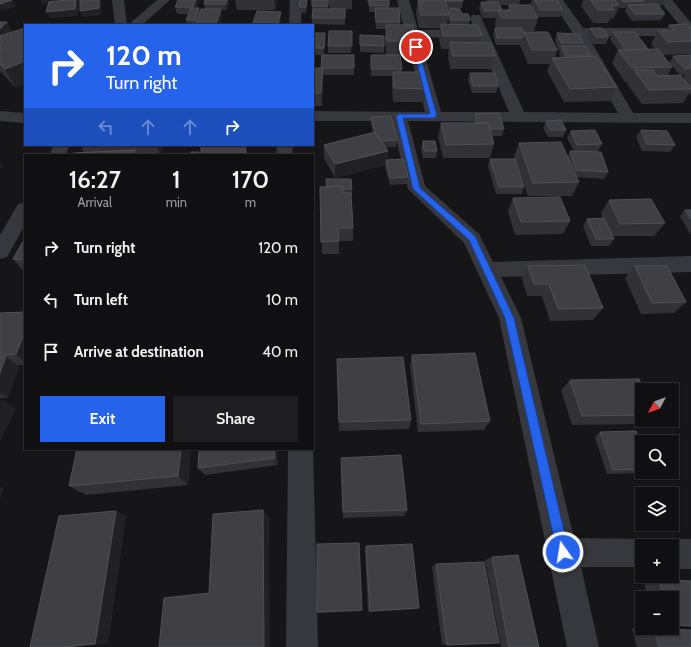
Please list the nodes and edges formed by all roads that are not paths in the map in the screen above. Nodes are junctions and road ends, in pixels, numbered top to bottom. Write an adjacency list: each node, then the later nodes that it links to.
1 (118, 0): 7 (street)
2 (164, 0): 8 (street)
3 (296, 0): 9 (street)
4 (403, 0): 12 (street)
5 (557, 0): 10 (street)
6 (665, 0): 11 (street)
7 (121, 24)
8 (135, 24)
9 (295, 24)
10 (579, 32): 11 (street); 18 (street)
11 (691, 32)
12 (412, 34): 16 (street); 17 (street)
13 (0, 116): 19 (street)
14 (314, 116): 15 (street)
15 (399, 116): 16 (street); 24 (street)
16 (434, 116): 17 (street)
17 (518, 116): 18 (street)
18 (628, 117): 20 (street)
19 (24, 118)
20 (691, 118)
21 (24, 211): 22 (street)
22 (0, 252)
23 (691, 264): 24 (street)
24 (486, 270): 26 (street)
25 (301, 450): 30 (street)
26 (563, 552): 27 (street); 31 (street)
27 (635, 553)
28 (679, 554): 29 (street)
29 (691, 554)
30 (302, 647)
31 (583, 647)

